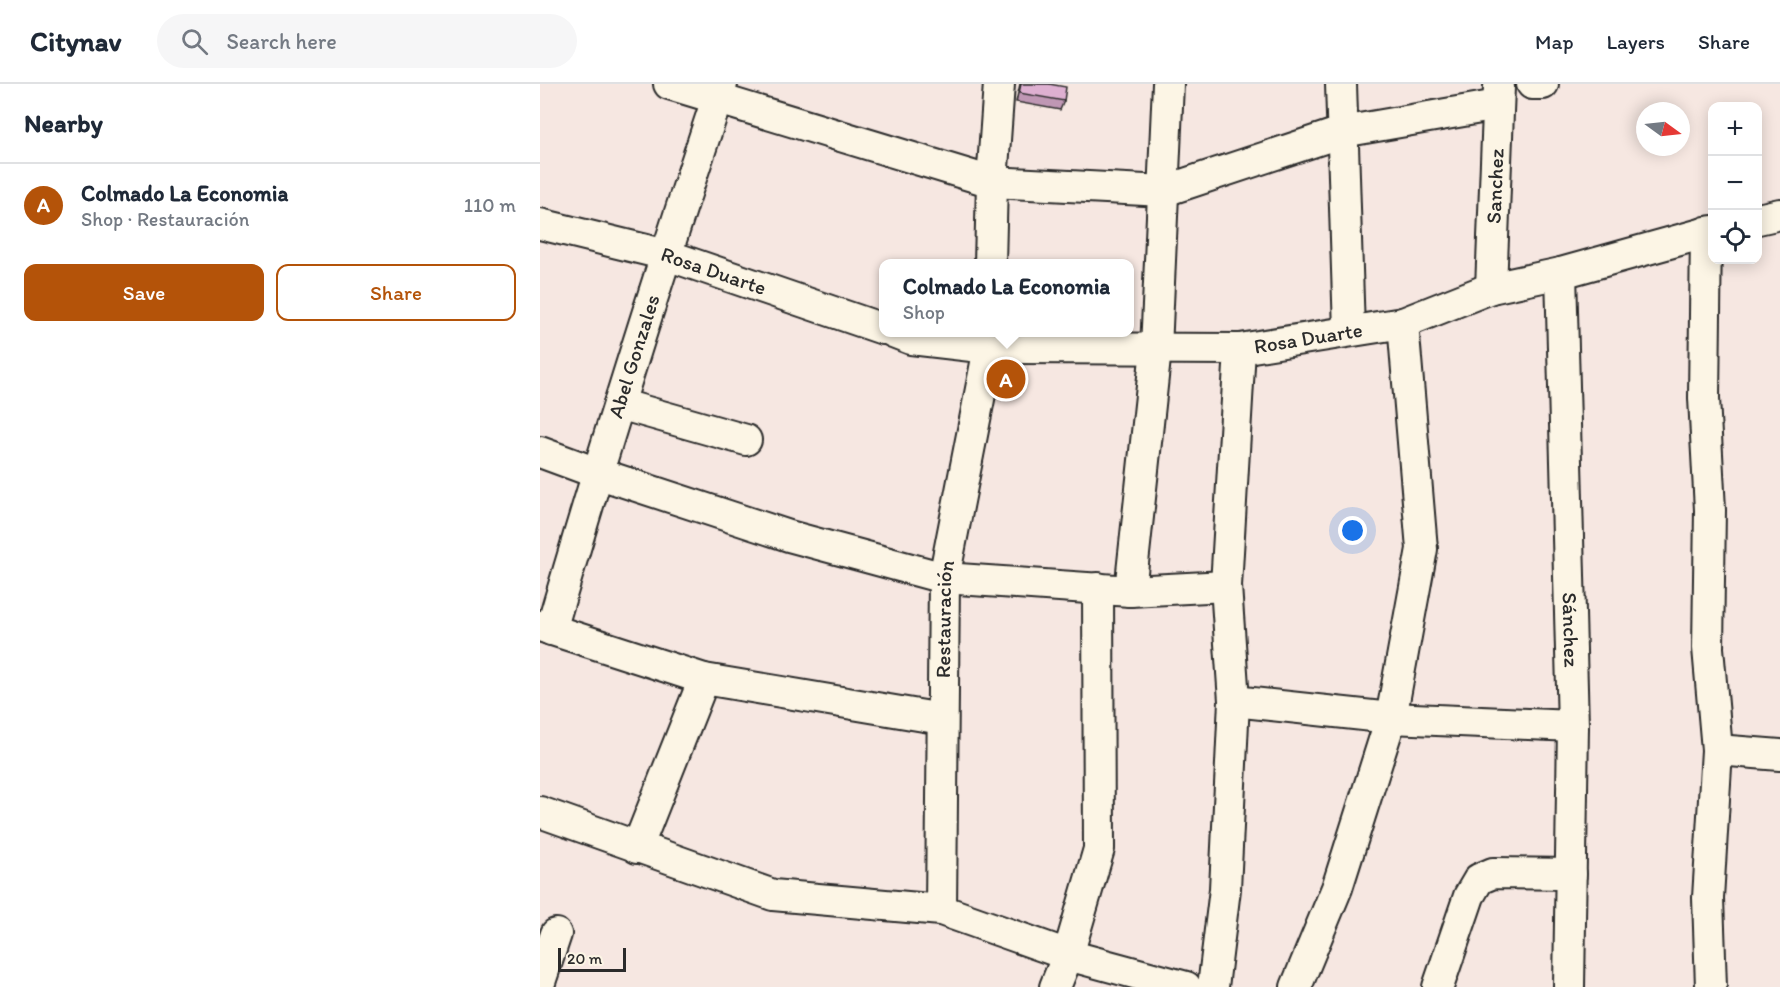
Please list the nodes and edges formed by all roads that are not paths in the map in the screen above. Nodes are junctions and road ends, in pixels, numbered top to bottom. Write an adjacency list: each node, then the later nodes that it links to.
1 (669, 84): 7 (street)
2 (999, 84): 10 (street)
3 (1168, 84): 11 (street)
4 (1341, 84): 9 (street)
5 (1532, 84): 6 (street)
6 (1543, 84)
7 (720, 92): 10 (street); 16 (street, Abel Gonzales)
8 (1498, 94): 9 (street); 20 (street, Sanchez)
9 (1342, 132): 11 (street); 23 (street)
10 (992, 182): 11 (street); 17 (street)
11 (1164, 191): 26 (street)
12 (1780, 214): 13 (street)
13 (1762, 218)
14 (540, 224): 16 (street, Rosa Duarte)
15 (1708, 232): 19 (street, Rosa Duarte)
16 (667, 255): 22 (street, Rosa Duarte); 28 (street, Abel Gonzales)
17 (990, 259)
18 (1708, 264): 42 (street)
19 (1561, 273): 20 (street, Rosa Duarte); 41 (street, Sánchez)
20 (1491, 288): 21 (street, Rosa Duarte)
21 (1403, 323): 23 (street, Rosa Duarte); 39 (street)
22 (879, 328)
23 (1350, 331): 27 (street, Rosa Duarte)
24 (905, 337): 25 (street, Rosa Duarte)
25 (989, 340): 26 (street, Rosa Duarte); 32 (street, Restauración)
26 (1156, 349): 27 (street, Rosa Duarte); 35 (street)
27 (1240, 349): 33 (street)
28 (619, 404): 29 (street); 31 (street, Abel Gonzales)
29 (746, 440)
30 (540, 452): 31 (street)
31 (597, 473): 32 (street); 36 (street, Abel Gonzales)
32 (944, 579): 34 (street); 40 (street, Restauración)
33 (1226, 586): 35 (street); 38 (street)
34 (1098, 588): 35 (street); 49 (street)
35 (1130, 591)
36 (545, 628): 37 (street)
37 (704, 679): 40 (street); 45 (street)
38 (1234, 700): 39 (street); 53 (street)
39 (1390, 718): 41 (street); 54 (street)
40 (942, 720): 47 (street, Restauración)
41 (1573, 726): 46 (street, Sánchez)
42 (1717, 750): 43 (street); 57 (street)
43 (1780, 755)
44 (540, 812): 45 (street)
45 (637, 848): 47 (street)
46 (1571, 874): 55 (street); 56 (street, Sánchez)
47 (942, 910): 49 (street)
48 (556, 934): 50 (street)
49 (1068, 955): 51 (street); 52 (street)
50 (540, 982)
51 (1055, 987)
52 (1186, 987)
53 (1212, 987)
54 (1296, 987)
55 (1438, 987)
56 (1569, 987)
57 (1711, 987)

